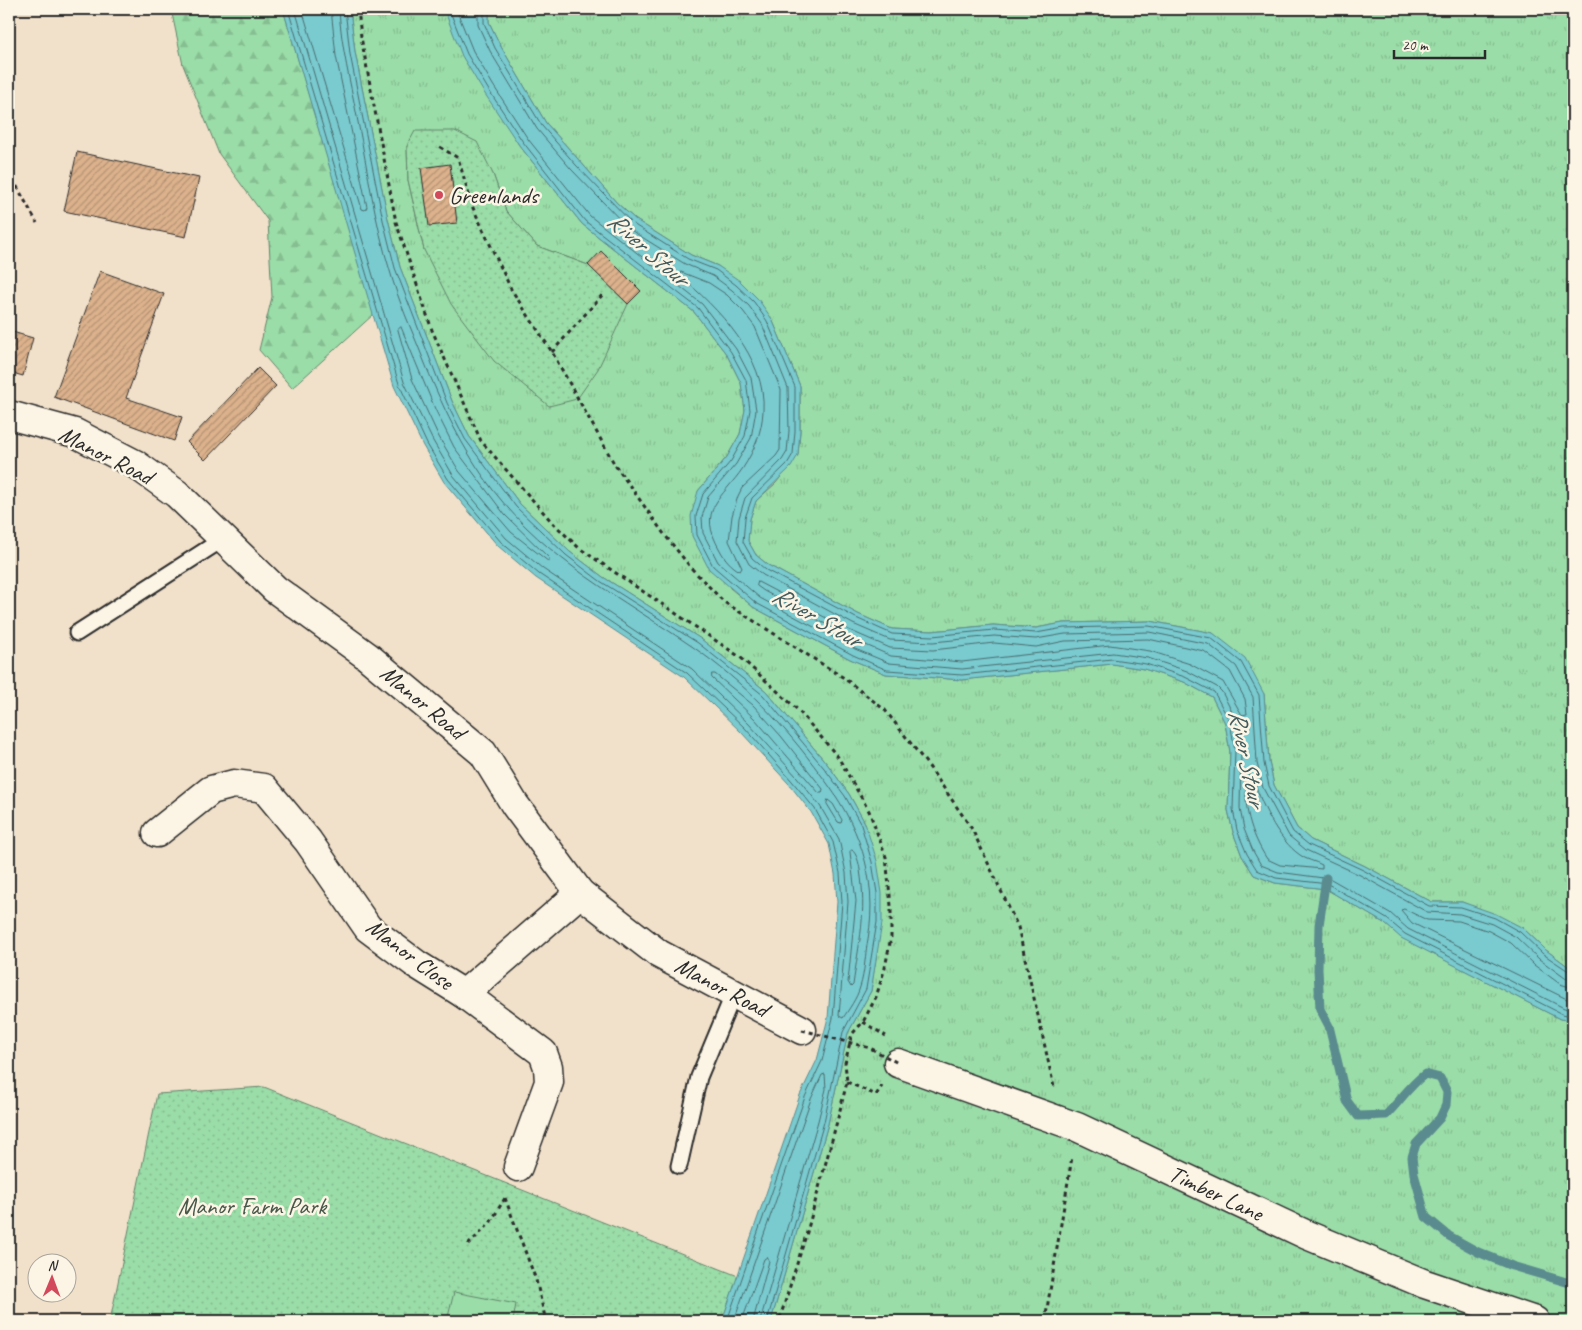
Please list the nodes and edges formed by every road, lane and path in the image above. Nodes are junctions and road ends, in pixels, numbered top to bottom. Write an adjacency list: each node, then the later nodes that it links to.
1 (358, 9): 22 (path)
2 (440, 147): 6 (path)
3 (9, 172): 4 (path)
4 (37, 223)
5 (604, 293): 6 (path)
6 (552, 352): 16 (path)
7 (9, 415): 8 (street, Manor Road)
8 (223, 538): 9 (lane); 11 (street, Manor Road)
9 (77, 634)
10 (157, 833): 13 (street, Manor Close)
11 (580, 894): 12 (street, Manor Road); 13 (street)
12 (734, 993): 14 (street, Manor Road); 17 (lane)
13 (464, 994): 18 (street, Manor Close)
14 (802, 1030): 15 (path, bridge)
15 (898, 1063): 16 (street, Timber Lane)
16 (1077, 1127): 23 (path); 24 (street, Timber Lane)
17 (679, 1166)
18 (518, 1167): 19 (path)
19 (505, 1198): 20 (path); 21 (path)
20 (468, 1245)
21 (546, 1321)
22 (779, 1321)
23 (1045, 1321)
24 (1535, 1321)

